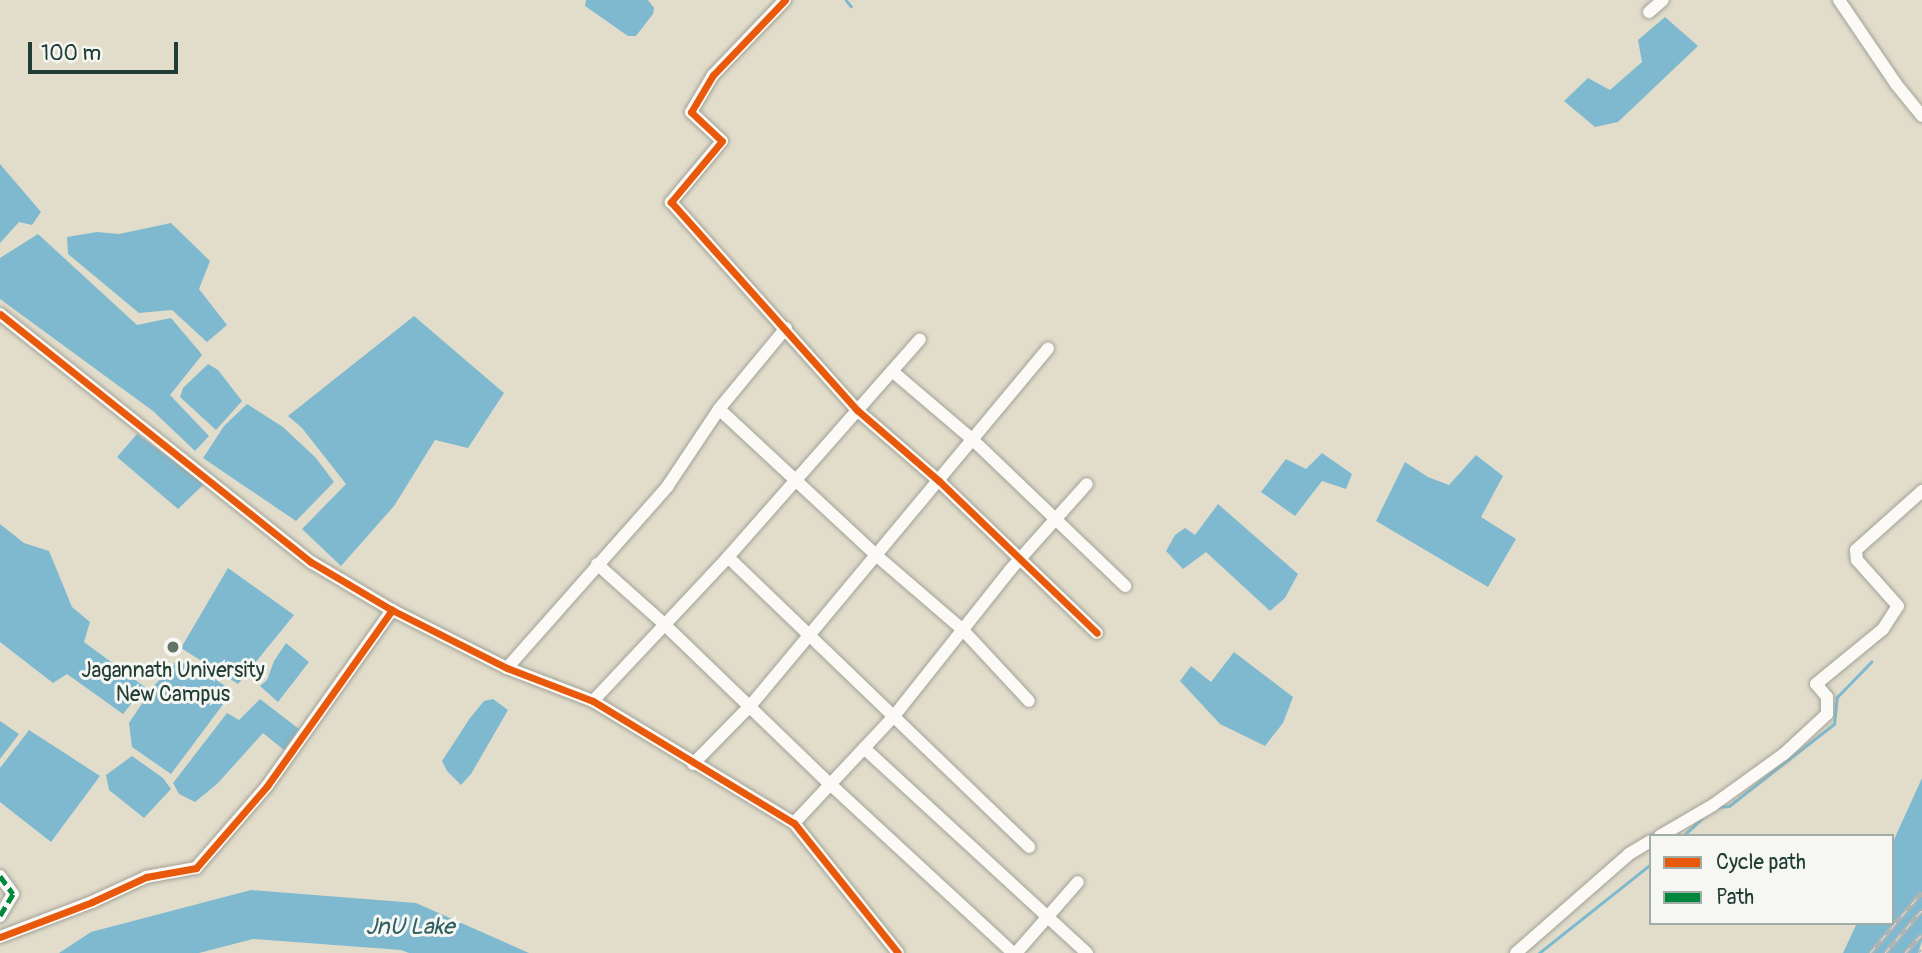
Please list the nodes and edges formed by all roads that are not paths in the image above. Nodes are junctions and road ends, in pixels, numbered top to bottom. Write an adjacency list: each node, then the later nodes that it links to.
1 (785, 0): 7 (street)
2 (1663, 0): 4 (street)
3 (1839, 0): 5 (street)
4 (1649, 12)
5 (1922, 116)
6 (0, 314): 24 (street)
7 (786, 328): 11 (street); 12 (street)
8 (920, 339): 10 (street)
9 (1048, 348): 13 (street)
10 (892, 371): 12 (street); 13 (street)
11 (719, 409): 14 (street); 22 (street)
12 (858, 410): 14 (street); 15 (street)
13 (973, 440): 15 (street); 18 (street)
14 (796, 480): 19 (street); 20 (street)
15 (939, 481): 19 (street); 21 (street)
16 (1087, 484): 18 (street)
17 (1922, 491): 38 (street)
18 (1056, 520): 21 (street); 23 (street)
19 (877, 556): 26 (street); 28 (street)
20 (728, 557): 25 (street); 28 (street)
21 (1020, 560): 26 (street); 27 (street)
22 (597, 564): 25 (street); 29 (street)
23 (1125, 586)
24 (392, 610): 29 (street); 45 (street)
25 (663, 622): 30 (street); 32 (street)
26 (962, 629): 31 (street); 33 (street)
27 (1097, 633)
28 (809, 637): 32 (street); 33 (street)
29 (507, 668): 30 (street)
30 (593, 701): 35 (street)
31 (1029, 701)
32 (751, 705): 35 (street); 36 (street)
33 (894, 716): 34 (street); 40 (street)
34 (864, 748): 36 (street); 44 (street)
35 (693, 764): 37 (street)
36 (830, 784): 37 (street); 47 (street)
37 (794, 823): 46 (street)
38 (1663, 834)
39 (1649, 842): 49 (street)
40 (1029, 847)
41 (0, 876): 43 (street)
42 (1078, 882): 44 (street)
43 (0, 916)
44 (1048, 916): 47 (street); 48 (street)
45 (0, 937)
46 (898, 953)
47 (1015, 953)
48 (1087, 953)
49 (1516, 953)

